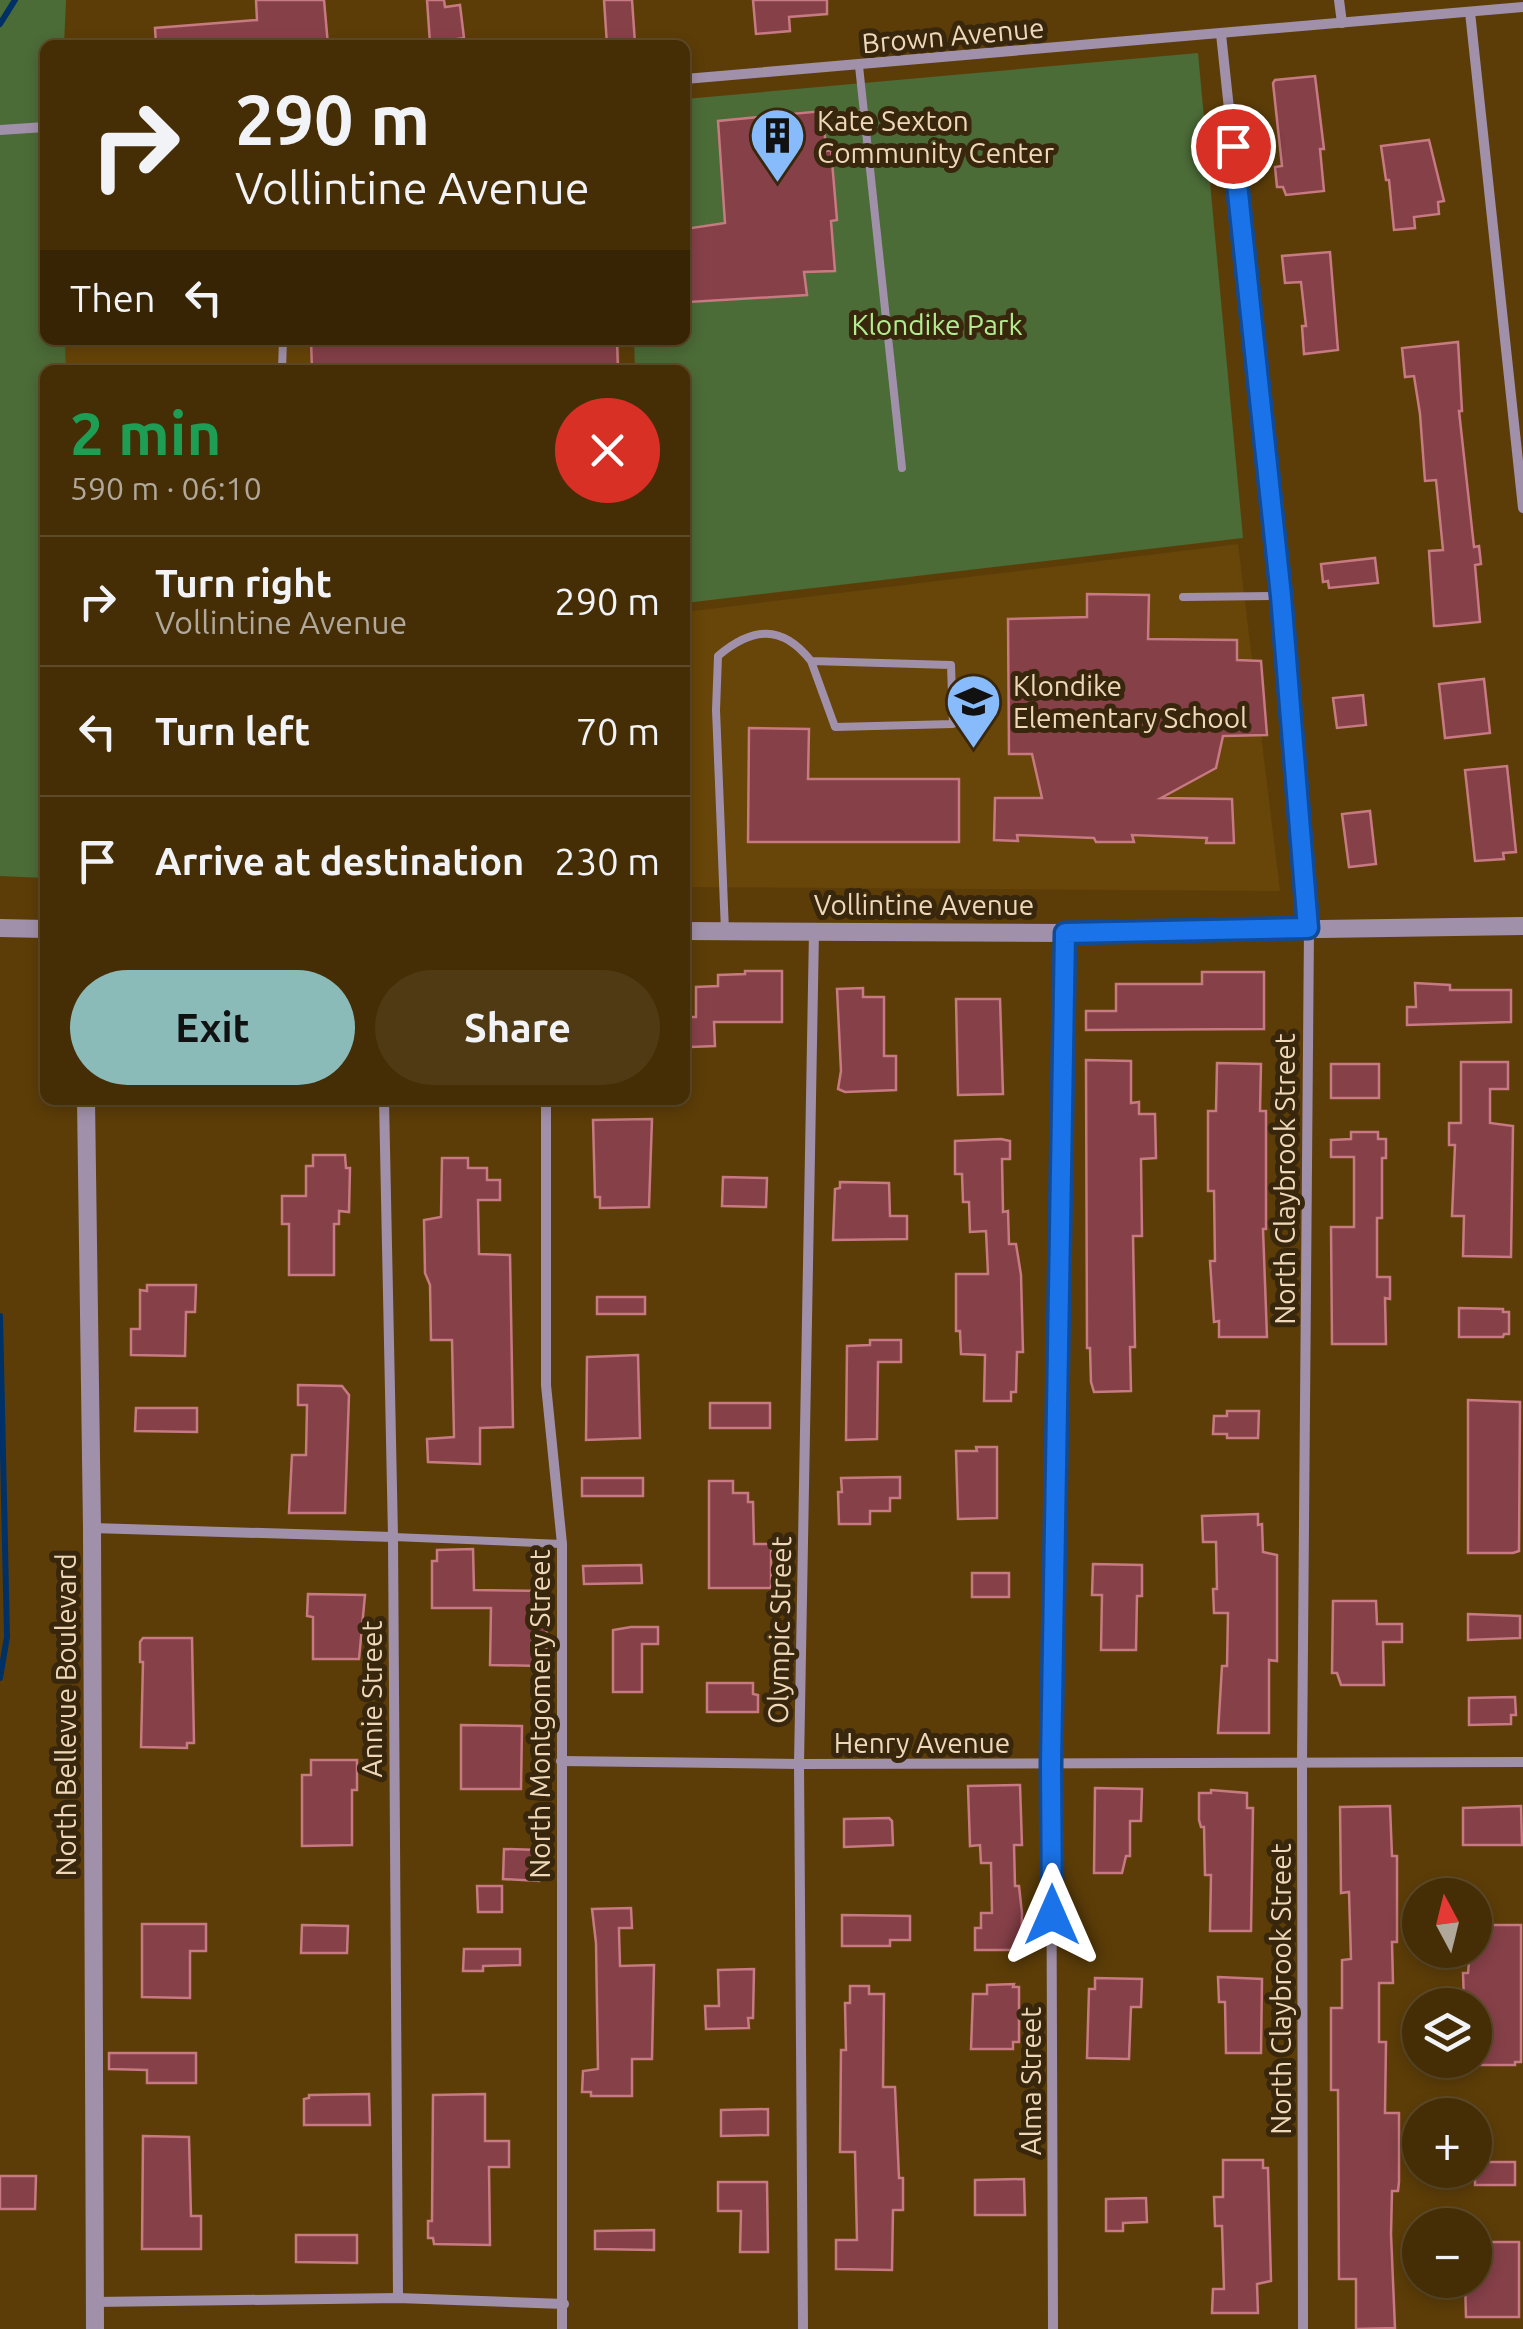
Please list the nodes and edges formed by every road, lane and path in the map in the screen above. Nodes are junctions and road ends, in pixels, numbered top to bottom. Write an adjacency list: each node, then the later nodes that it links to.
1 (1339, 0): 4 (street)
2 (1523, 8): 3 (street, Brown Avenue)
3 (1470, 12): 4 (street, Brown Avenue); 11 (street)
4 (1342, 23): 5 (street, Brown Avenue)
5 (1221, 34): 6 (street, Brown Avenue); 12 (street, North Claybrook Street)
6 (859, 66): 7 (street, Brown Avenue); 10 (lane)
7 (690, 79)
8 (40, 126): 9 (street)
9 (0, 130)
10 (902, 468)
11 (1523, 508)
12 (1281, 596): 13 (lane); 17 (street, North Claybrook Street)
13 (1183, 597)
14 (812, 661): 14 (lane); 21 (lane)
15 (1523, 926): 17 (street, Vollintine Avenue)
16 (0, 928): 18 (street)
17 (1308, 928): 22 (street, Vollintine Avenue); 33 (street, North Claybrook Street)
18 (40, 929)
19 (690, 931): 21 (street, Vollintine Avenue)
20 (814, 931): 21 (street, Vollintine Avenue); 22 (street, Vollintine Avenue); 31 (street, Olympic Street)
21 (725, 932)
22 (1065, 933): 32 (street, Alma Street)
23 (86, 1105): 26 (street, North Bellevue Boulevard)
24 (384, 1105): 27 (street, Annie Street)
25 (546, 1105): 28 (street, North Montgomery Street)
26 (92, 1528): 27 (street); 35 (street, North Bellevue Boulevard)
27 (393, 1537): 28 (lane); 34 (street, Annie Street)
28 (562, 1544): 29 (street, North Montgomery Street)
29 (562, 1761): 31 (street, Henry Avenue); 36 (street, North Montgomery Street)
30 (1523, 1762): 33 (street, Henry Avenue)
31 (800, 1764): 32 (street, Henry Avenue); 39 (street, Olympic Street)
32 (1051, 1764): 33 (street, Henry Avenue); 40 (street, Alma Street)
33 (1302, 1764): 41 (street, North Claybrook Street)
34 (398, 2298): 35 (street); 36 (street)
35 (95, 2302): 37 (street, North Bellevue Boulevard)
36 (564, 2304): 38 (street, North Montgomery Street)
37 (94, 2329)
38 (562, 2329)
39 (802, 2329)
40 (1054, 2329)
41 (1303, 2329)

